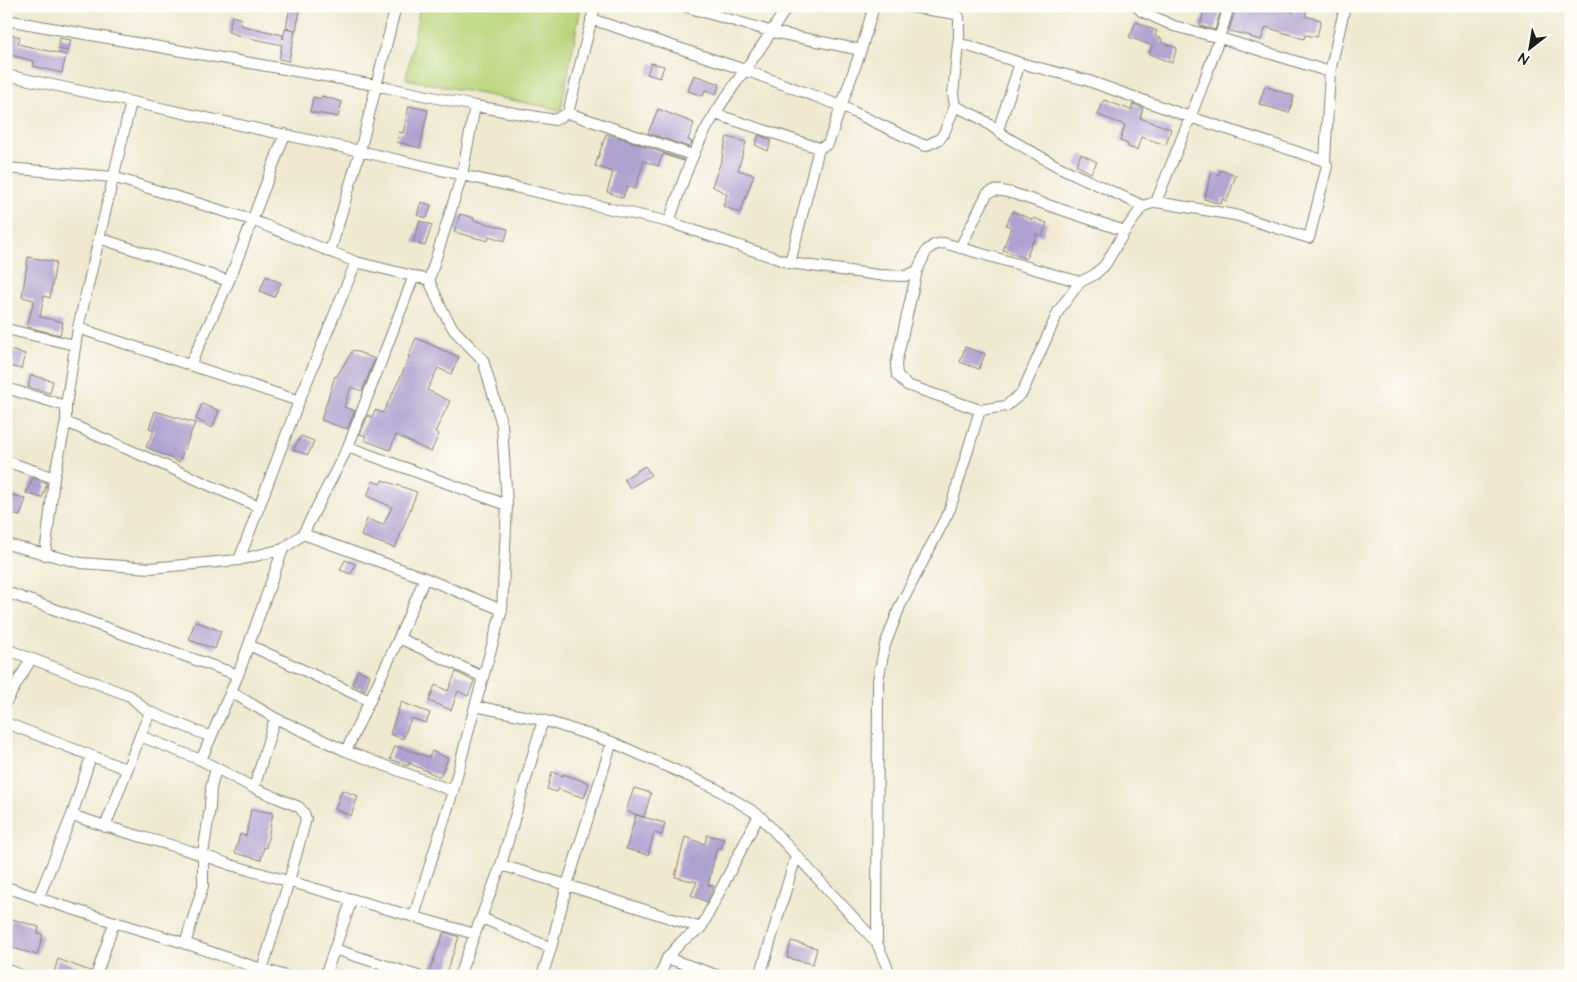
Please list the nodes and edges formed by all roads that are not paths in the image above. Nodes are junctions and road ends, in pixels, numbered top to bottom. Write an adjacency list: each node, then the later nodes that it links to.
1 (396, 6): 20 (street)
2 (595, 6): 10 (street)
3 (683, 6): 12 (street)
4 (788, 6): 12 (street)
5 (874, 6): 15 (street)
6 (904, 6): 14 (street)
7 (1137, 6): 13 (street)
8 (1228, 6): 13 (street)
9 (1345, 6): 18 (street)
10 (591, 19): 17 (street); 25 (street)
11 (6, 20): 20 (street)
12 (773, 32): 15 (street); 17 (street)
13 (1220, 38): 18 (street); 27 (street)
14 (958, 44): 16 (street); 24 (street)
15 (861, 50): 23 (street)
16 (1020, 63): 27 (street); 28 (street)
17 (745, 70): 23 (street); 26 (street)
18 (1330, 72): 33 (street)
19 (6, 75): 21 (street)
20 (375, 85): 22 (street); 31 (street)
21 (131, 102): 29 (street); 36 (street)
22 (475, 106): 25 (street); 35 (street)
23 (842, 106): 24 (street); 30 (street)
24 (955, 106): 28 (street)
25 (568, 113): 32 (street)
26 (715, 114): 30 (street); 32 (street)
27 (1190, 117): 33 (street); 37 (street)
28 (998, 130): 38 (street)
29 (285, 134): 31 (street); 39 (street)
30 (819, 148): 46 (street)
31 (360, 151): 35 (street); 44 (street)
32 (692, 155): 40 (street)
33 (1325, 161): 37 (street)
34 (6, 168): 36 (street)
35 (462, 176): 40 (street); 49 (street)
36 (112, 177): 39 (street); 42 (street)
37 (1156, 202): 38 (street)
38 (1143, 206): 41 (street)
39 (252, 220): 44 (street); 50 (street)
40 (669, 222): 46 (street)
41 (1125, 231): 43 (street); 51 (street)
42 (99, 238): 50 (street); 52 (street)
43 (960, 248): 47 (street); 51 (street)
44 (330, 252): 45 (street)
45 (356, 262): 48 (street); 57 (street)
46 (790, 262): 47 (street)
47 (916, 271): 59 (street)
48 (414, 276): 49 (street); 61 (street)
49 (429, 280): 64 (street)
50 (229, 281): 55 (street)
51 (1080, 282): 59 (street)
52 (78, 328): 54 (street); 55 (street)
53 (6, 329): 54 (street)
54 (76, 345): 58 (street)
55 (190, 365): 57 (street)
56 (6, 388): 58 (street)
57 (299, 400): 65 (street)
58 (66, 406): 60 (street)
59 (980, 410): 114 (street)
60 (66, 422): 63 (street); 65 (street)
61 (348, 447): 64 (street); 66 (street)
62 (6, 461): 63 (street)
63 (54, 478): 69 (street)
64 (507, 505): 73 (street)
65 (259, 507): 70 (street)
66 (303, 534): 68 (street); 71 (street)
67 (6, 544): 69 (street)
68 (283, 550): 70 (street); 75 (street)
69 (45, 555): 70 (street)
70 (239, 560)
71 (425, 578): 73 (street); 74 (street)
72 (6, 592): 78 (street)
73 (502, 610): 79 (street)
74 (399, 638): 79 (street); 81 (street)
75 (249, 645): 78 (street); 81 (street)
76 (6, 649): 77 (street)
77 (31, 659): 82 (street); 84 (street)
78 (238, 675): 80 (street)
79 (483, 677): 83 (street)
80 (231, 692): 85 (street); 89 (street)
81 (370, 701): 91 (street)
82 (6, 702)
83 (475, 706): 86 (street); 97 (street)
84 (150, 712): 88 (street); 89 (street)
85 (275, 718): 91 (street); 96 (street)
86 (543, 720): 90 (street); 103 (street)
87 (6, 723): 92 (street)
88 (140, 736): 93 (street); 95 (street)
89 (211, 737): 93 (street)
90 (612, 742): 99 (street); 105 (street)
91 (346, 751): 97 (street)
92 (91, 756): 95 (street); 98 (street)
93 (201, 760): 94 (street)
94 (216, 768): 96 (street); 101 (street)
95 (126, 770): 100 (street)
96 (254, 788): 104 (street)
97 (453, 791): 109 (street)
98 (72, 815): 100 (street); 107 (street)
99 (758, 815): 102 (street); 112 (street)
100 (105, 827): 101 (street)
101 (203, 854): 104 (street); 115 (street)
102 (796, 856): 114 (street); 130 (street)
103 (501, 865): 105 (street); 110 (street)
104 (289, 881): 108 (street); 120 (street)
105 (567, 885): 112 (street); 116 (street)
106 (6, 887): 107 (street)
107 (38, 899): 111 (street)
108 (352, 899): 109 (street); 117 (street)
109 (414, 916): 113 (street)
110 (482, 918): 113 (street); 116 (street)
111 (114, 923): 115 (street); 122 (street)
112 (701, 928): 118 (street)
113 (475, 934): 126 (street)
114 (877, 942): 131 (street)
115 (185, 944): 120 (street)
116 (551, 948): 127 (street)
117 (334, 949): 124 (street); 125 (street)
118 (667, 958): 128 (street); 129 (street)
119 (6, 969): 121 (street)
120 (262, 970): 123 (street)
121 (24, 976)
122 (96, 976)
123 (286, 976)
124 (325, 976)
125 (418, 976)
126 (459, 976)
127 (542, 976)
128 (660, 976)
129 (719, 976)
130 (760, 976)
131 (891, 976)

